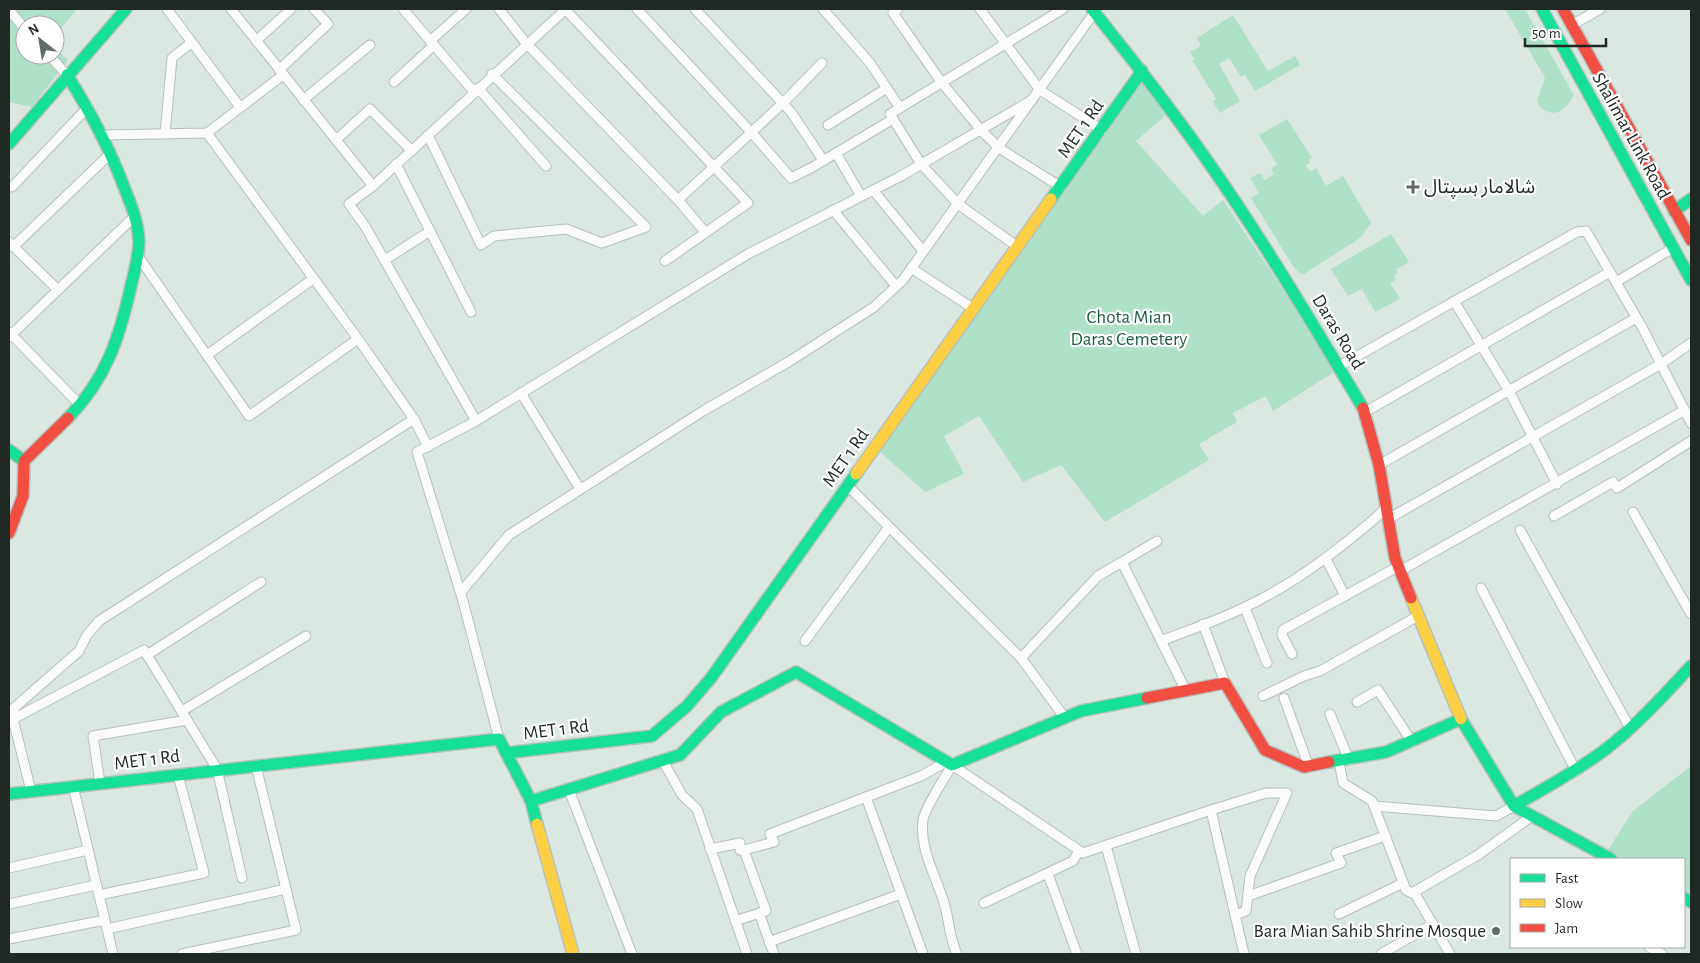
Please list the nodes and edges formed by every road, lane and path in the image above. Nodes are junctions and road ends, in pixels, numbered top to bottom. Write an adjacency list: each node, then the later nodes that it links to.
1 (126, 9): 32 (street)
2 (167, 9): 22 (street)
3 (231, 9): 21 (street)
4 (291, 9): 21 (street)
5 (314, 9): 30 (street)
6 (403, 9): 23 (street)
7 (466, 9): 23 (street)
8 (500, 9): 24 (street)
9 (565, 9): 24 (street); 65 (street)
10 (636, 9): 50 (street)
11 (696, 9): 40 (street)
12 (824, 9): 35 (street)
13 (898, 9): 34 (street)
14 (980, 9): 25 (street)
15 (1063, 9): 25 (street)
16 (1542, 9): 46 (street, Shalimar Link Road)
17 (1563, 9): 20 (street, Shalimar Link Road)
18 (1600, 9): 20 (street)
19 (1093, 11): 29 (street, Daras Road); 37 (street)
20 (1572, 25): 44 (street, Shalimar Link Road)
21 (256, 41): 30 (street)
22 (191, 43): 42 (street); 52 (street)
23 (432, 43): 33 (street); 36 (street)
24 (526, 43): 31 (street); 72 (street)
25 (1008, 44): 34 (street); 37 (street)
26 (370, 45): 38 (street)
27 (822, 63): 40 (street)
28 (58, 65): 32 (street)
29 (1142, 71): 49 (street, MET 1 Rd); 104 (street, Daras Road)
30 (281, 72): 38 (street); 42 (street)
31 (492, 74): 36 (street); 54 (street)
32 (67, 75): 41 (street); 56 (street)
33 (394, 82)
34 (942, 83): 43 (street); 48 (street)
35 (887, 88): 43 (street); 47 (street)
36 (476, 90): 54 (street); 64 (street)
37 (1040, 90): 39 (street); 49 (street)
38 (303, 100): 55 (street)
39 (1032, 100): 48 (street); 57 (street)
40 (783, 103): 50 (street); 61 (street)
41 (88, 107): 53 (street); 68 (street)
42 (240, 107): 51 (street)
43 (900, 108): 45 (street)
44 (1618, 112): 46 (street); 75 (street, Shalimar Link Road)
45 (893, 119): 60 (street); 63 (street)
46 (1603, 120): 82 (street, Shalimar Link Road)
47 (828, 125)
48 (981, 130): 57 (street); 63 (street)
49 (1102, 130): 67 (street, MET 1 Rd)
50 (751, 132): 61 (street); 65 (street)
51 (207, 133): 52 (street); 89 (street)
52 (164, 134): 53 (street)
53 (102, 135): 59 (street)
54 (428, 135): 58 (street)
55 (336, 140): 58 (street); 66 (street)
56 (9, 144)
57 (999, 148): 67 (street); 73 (street)
58 (412, 150): 62 (street)
59 (111, 153): 76 (street); 80 (street)
60 (836, 153): 61 (street); 70 (street)
61 (823, 160)
62 (396, 164): 66 (street); 77 (street)
63 (920, 164): 69 (street); 73 (street)
64 (546, 166)
65 (714, 166): 72 (street); 78 (street)
66 (373, 186): 85 (street)
67 (1061, 187): 81 (street, MET 1 Rd)
68 (12, 188)
69 (873, 190): 70 (street); 83 (street)
70 (861, 196): 74 (street)
71 (1691, 199): 75 (street)
72 (678, 200): 78 (street)
73 (958, 204): 81 (street); 83 (street)
74 (833, 210): 92 (street); 106 (street)
75 (1674, 212): 79 (street, Shalimar Link Road)
76 (135, 216): 84 (street); 93 (street)
77 (430, 231): 85 (street); 96 (street)
78 (706, 232): 86 (street)
79 (1691, 240)
80 (11, 244): 93 (street)
81 (1018, 247): 95 (street, MET 1 Rd)
82 (1673, 248): 90 (street, Shalimar Link Road); 91 (street)
83 (924, 251): 87 (street)
84 (138, 256): 102 (street); 107 (street)
85 (384, 260): 111 (street)
86 (665, 261)
87 (911, 268): 92 (street); 95 (street)
88 (1610, 272): 91 (street); 94 (street); 101 (street)
89 (313, 279): 99 (street); 102 (street)
90 (1691, 280)
91 (1616, 282): 97 (street)
92 (896, 286): 121 (street)
93 (58, 290): 98 (street)
94 (1454, 301): 101 (street); 104 (street)
95 (974, 309): 120 (street, MET 1 Rd)
96 (471, 312)
97 (1636, 318): 103 (street); 105 (street)
98 (10, 334): 107 (street)
99 (358, 339): 102 (street); 110 (street)
100 (1691, 343): 103 (street)
101 (1481, 346): 105 (street); 109 (street)
102 (207, 355)
103 (1661, 364): 108 (street); 113 (street)
104 (1338, 367): 109 (street, Daras Road)
105 (1509, 391): 113 (street); 118 (street)
106 (521, 393): 111 (street); 121 (street)
107 (80, 405): 117 (street)
108 (1685, 410): 112 (street); 119 (street)
109 (1365, 412): 118 (street, Daras Road)
110 (414, 419): 115 (street); 157 (street)
111 (476, 421): 115 (street)
112 (1691, 423)
113 (1531, 438): 119 (street); 125 (street)
114 (1691, 441): 124 (street)
115 (428, 447): 135 (street)
116 (9, 450): 117 (street)
117 (24, 461): 128 (street)
118 (1379, 465): 122 (street, Daras Road)
119 (1557, 484): 132 (street)
120 (848, 486): 126 (street); 164 (street, MET 1 Rd)
121 (580, 489): 135 (street)
122 (1386, 507): 125 (street, Daras Road); 130 (street)
123 (1633, 512): 138 (street)
124 (1554, 516)
125 (1388, 519): 132 (street, Daras Road)
126 (889, 527): 142 (street); 146 (street)
127 (1520, 530): 160 (street)
128 (9, 533)
129 (1157, 542): 131 (street)
130 (1326, 559): 136 (street); 137 (street)
131 (1122, 562): 143 (street); 146 (street)
132 (1400, 569): 136 (street); 139 (street, Daras Road)
133 (261, 582): 145 (street)
134 (1481, 588): 171 (street)
135 (460, 592): 162 (street)
136 (1345, 596): 144 (street)
137 (1245, 608): 140 (street); 147 (street)
138 (1691, 614)
139 (1418, 616): 151 (street); 158 (street, Daras Road)
140 (1203, 624): 143 (street); 149 (street)
141 (306, 636): 154 (street)
142 (805, 640)
143 (1161, 641): 150 (street)
144 (1292, 654)
145 (147, 655): 154 (street); 157 (street)
146 (1020, 658): 156 (street)
147 (1267, 663)
148 (1691, 666): 160 (street)
149 (1225, 683): 150 (street); 169 (street)
150 (1186, 691): 156 (street)
151 (1263, 696)
152 (1284, 698): 169 (street)
153 (1357, 702): 163 (street)
154 (182, 711): 159 (street)
155 (1330, 714): 166 (street)
156 (1065, 718): 167 (street)
157 (13, 719): 161 (street)
158 (1461, 719): 163 (street); 182 (street, Daras Road)
159 (187, 720): 170 (street); 173 (street)
160 (1630, 728): 171 (street)
161 (12, 731): 176 (street)
162 (499, 739): 164 (street); 168 (street, MET 1 Rd)
163 (1412, 742): 166 (street)
164 (506, 753): 179 (street)
165 (662, 761): 167 (street); 175 (street); 185 (street)
166 (1344, 761): 169 (street); 180 (street)
167 (949, 764): 178 (street); 188 (street); 218 (street)
168 (256, 766): 170 (street, MET 1 Rd); 195 (street)
169 (1309, 767)
170 (217, 769): 172 (street, MET 1 Rd); 192 (street)
171 (1576, 771): 182 (street)
172 (178, 775): 173 (street, MET 1 Rd); 198 (street)
173 (100, 783): 174 (street, MET 1 Rd)
174 (73, 786): 176 (street, MET 1 Rd); 186 (street)
175 (569, 790): 179 (street); 214 (street)
176 (31, 791): 177 (street, MET 1 Rd)
177 (9, 794)
178 (866, 797): 187 (street); 197 (street)
179 (531, 801): 213 (street)
180 (1374, 806): 182 (street); 183 (street)
181 (1211, 810): 184 (street); 199 (street); 204 (street)
182 (1523, 811): 189 (street); 196 (street)
183 (1385, 836): 193 (street); 199 (street)
184 (1106, 846): 188 (street); 220 (street)
185 (710, 849): 187 (street); 205 (street)
186 (88, 850): 190 (street); 194 (street)
187 (744, 850): 202 (street)
188 (1079, 851): 191 (street)
189 (1609, 858)
190 (9, 868)
191 (1048, 874): 200 (street); 219 (street)
192 (242, 878)
193 (1403, 883): 196 (street); 203 (street)
194 (96, 885): 198 (street); 201 (street)
195 (286, 889): 207 (street); 212 (street)
196 (1414, 892): 206 (street)
197 (901, 894): 209 (street); 217 (street)
198 (99, 895): 207 (street)
199 (1248, 896): 204 (street)
200 (984, 903)
201 (9, 904)
202 (759, 914): 205 (street); 209 (street)
203 (1339, 914)
204 (1235, 915): 221 (street)
205 (735, 921): 215 (street)
206 (1433, 924): 222 (street); 223 (street)
207 (106, 925): 208 (street); 211 (street)
208 (9, 939)
209 (769, 942): 216 (street)
210 (1651, 948): 224 (street)
211 (113, 954)
212 (182, 954)
213 (572, 954)
214 (632, 954)
215 (747, 954)
216 (774, 954)
217 (923, 954)
218 (957, 954)
219 (1078, 954)
220 (1136, 954)
221 (1244, 954)
222 (1381, 954)
223 (1450, 954)
224 (1662, 954)

